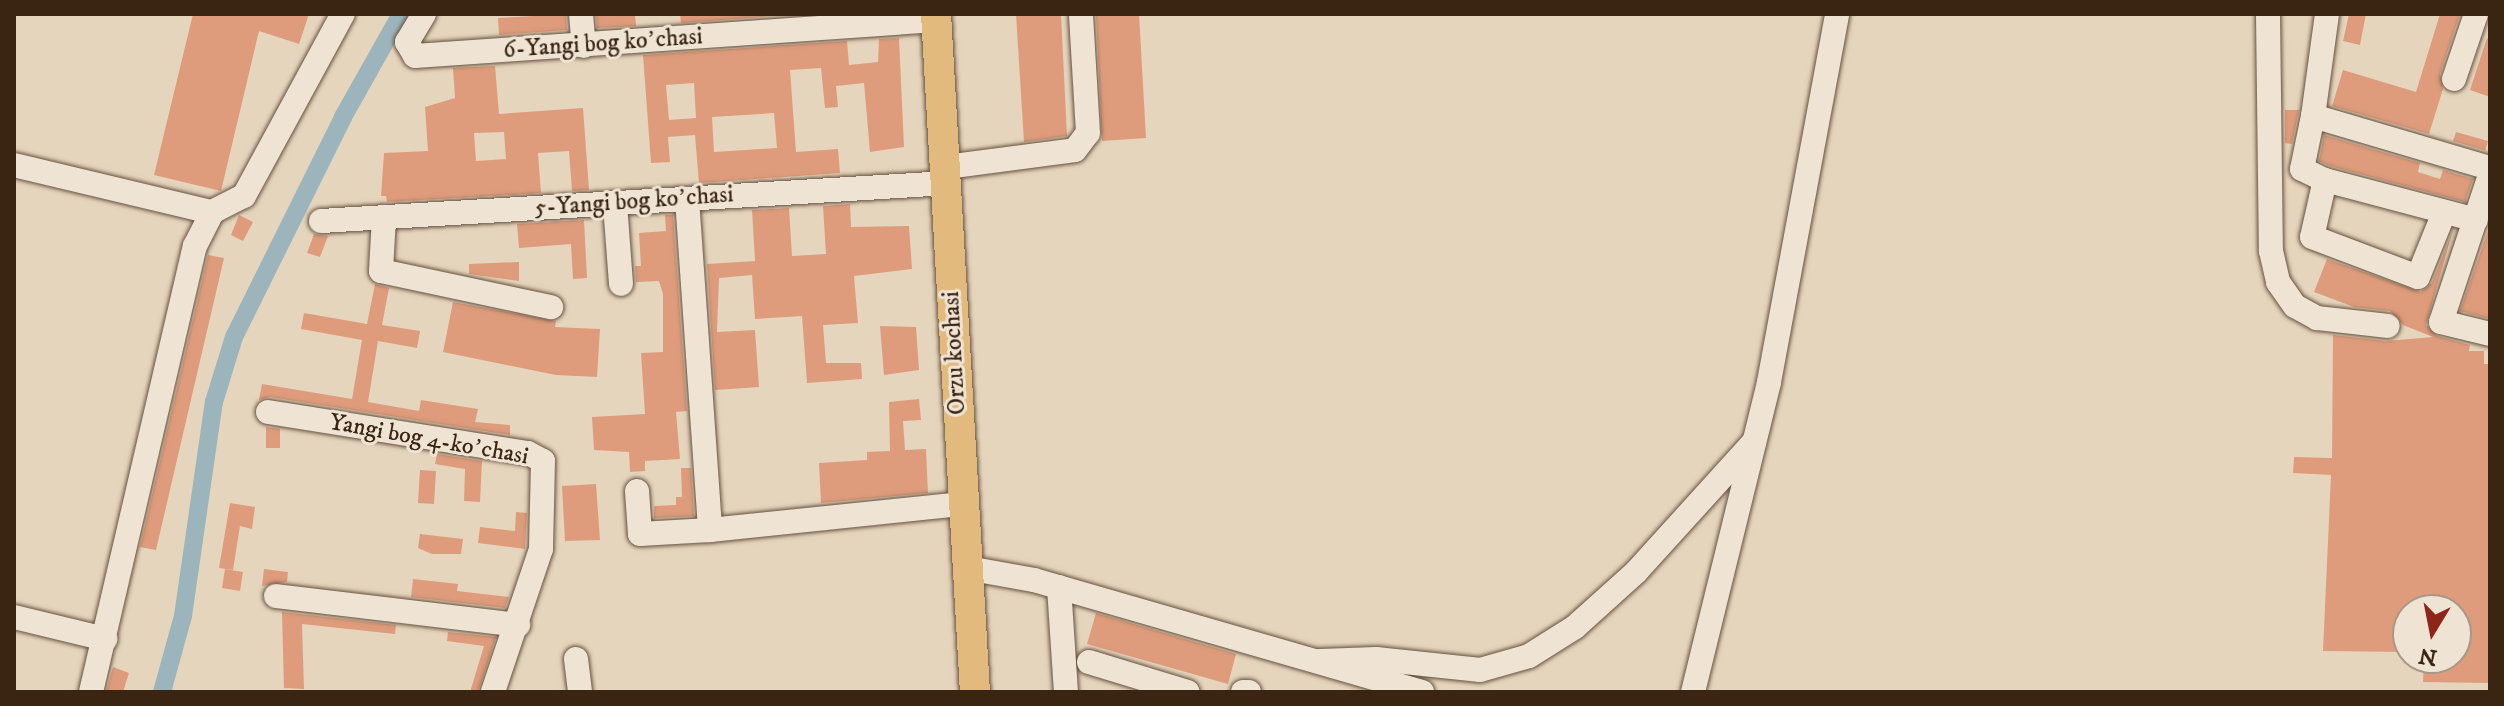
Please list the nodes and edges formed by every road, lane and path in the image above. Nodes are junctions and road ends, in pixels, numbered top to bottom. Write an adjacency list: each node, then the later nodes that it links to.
1 (343, 14): 20 (street)
2 (424, 14): 11 (street, 6-Yangi bog koʼchasi)
3 (581, 14): 11 (street)
4 (1081, 14): 15 (street, 5-Yangi bog koʼchasi)
5 (1837, 14): 30 (street)
6 (2268, 14): 27 (street)
7 (2327, 14): 13 (street)
8 (2476, 14): 12 (street)
9 (936, 17): 10 (street, 6-Yangi bog koʼchasi); 15 (main road, Orzu kochasi)
10 (735, 24): 11 (street, 6-Yangi bog koʼchasi)
11 (584, 46)
12 (2454, 79)
13 (2313, 116): 16 (street); 17 (street)
14 (14, 165): 20 (street)
15 (946, 175): 18 (street, 5-Yangi bog koʼchasi); 32 (main road, Orzu kochasi)
16 (2489, 177): 23 (street)
17 (2325, 180): 21 (street); 21 (street)
18 (687, 199): 19 (street, 5-Yangi bog koʼchasi); 33 (street)
19 (615, 204): 22 (street, 5-Yangi bog koʼchasi); 25 (street)
20 (212, 212): 39 (street)
21 (2443, 215): 23 (street)
22 (384, 217): 24 (street, 5-Yangi bog koʼchasi); 26 (street)
23 (2476, 220): 28 (street)
24 (321, 221)
25 (621, 284)
26 (551, 307)
27 (2388, 326)
28 (2490, 334)
29 (268, 412): 38 (street, Yangi bog 4-koʼchasi)
30 (1755, 440): 41 (street); 50 (street)
31 (637, 491): 33 (street)
32 (963, 504): 33 (street); 34 (main road, Orzu kochasi)
33 (710, 530)
34 (967, 568): 35 (street); 46 (main road, Orzu kochasi)
35 (1059, 587): 41 (street); 47 (street)
36 (276, 596): 38 (street)
37 (14, 617): 39 (street)
38 (518, 625): 44 (street, Yangi bog 4-koʼchasi)
39 (105, 639): 43 (street)
40 (576, 659): 45 (street)
41 (1320, 661): 49 (street)
42 (1089, 662): 48 (street)
43 (91, 692)
44 (493, 692)
45 (580, 692)
46 (975, 692)
47 (1066, 692)
48 (1188, 692)
49 (1422, 692)
50 (1693, 692)

